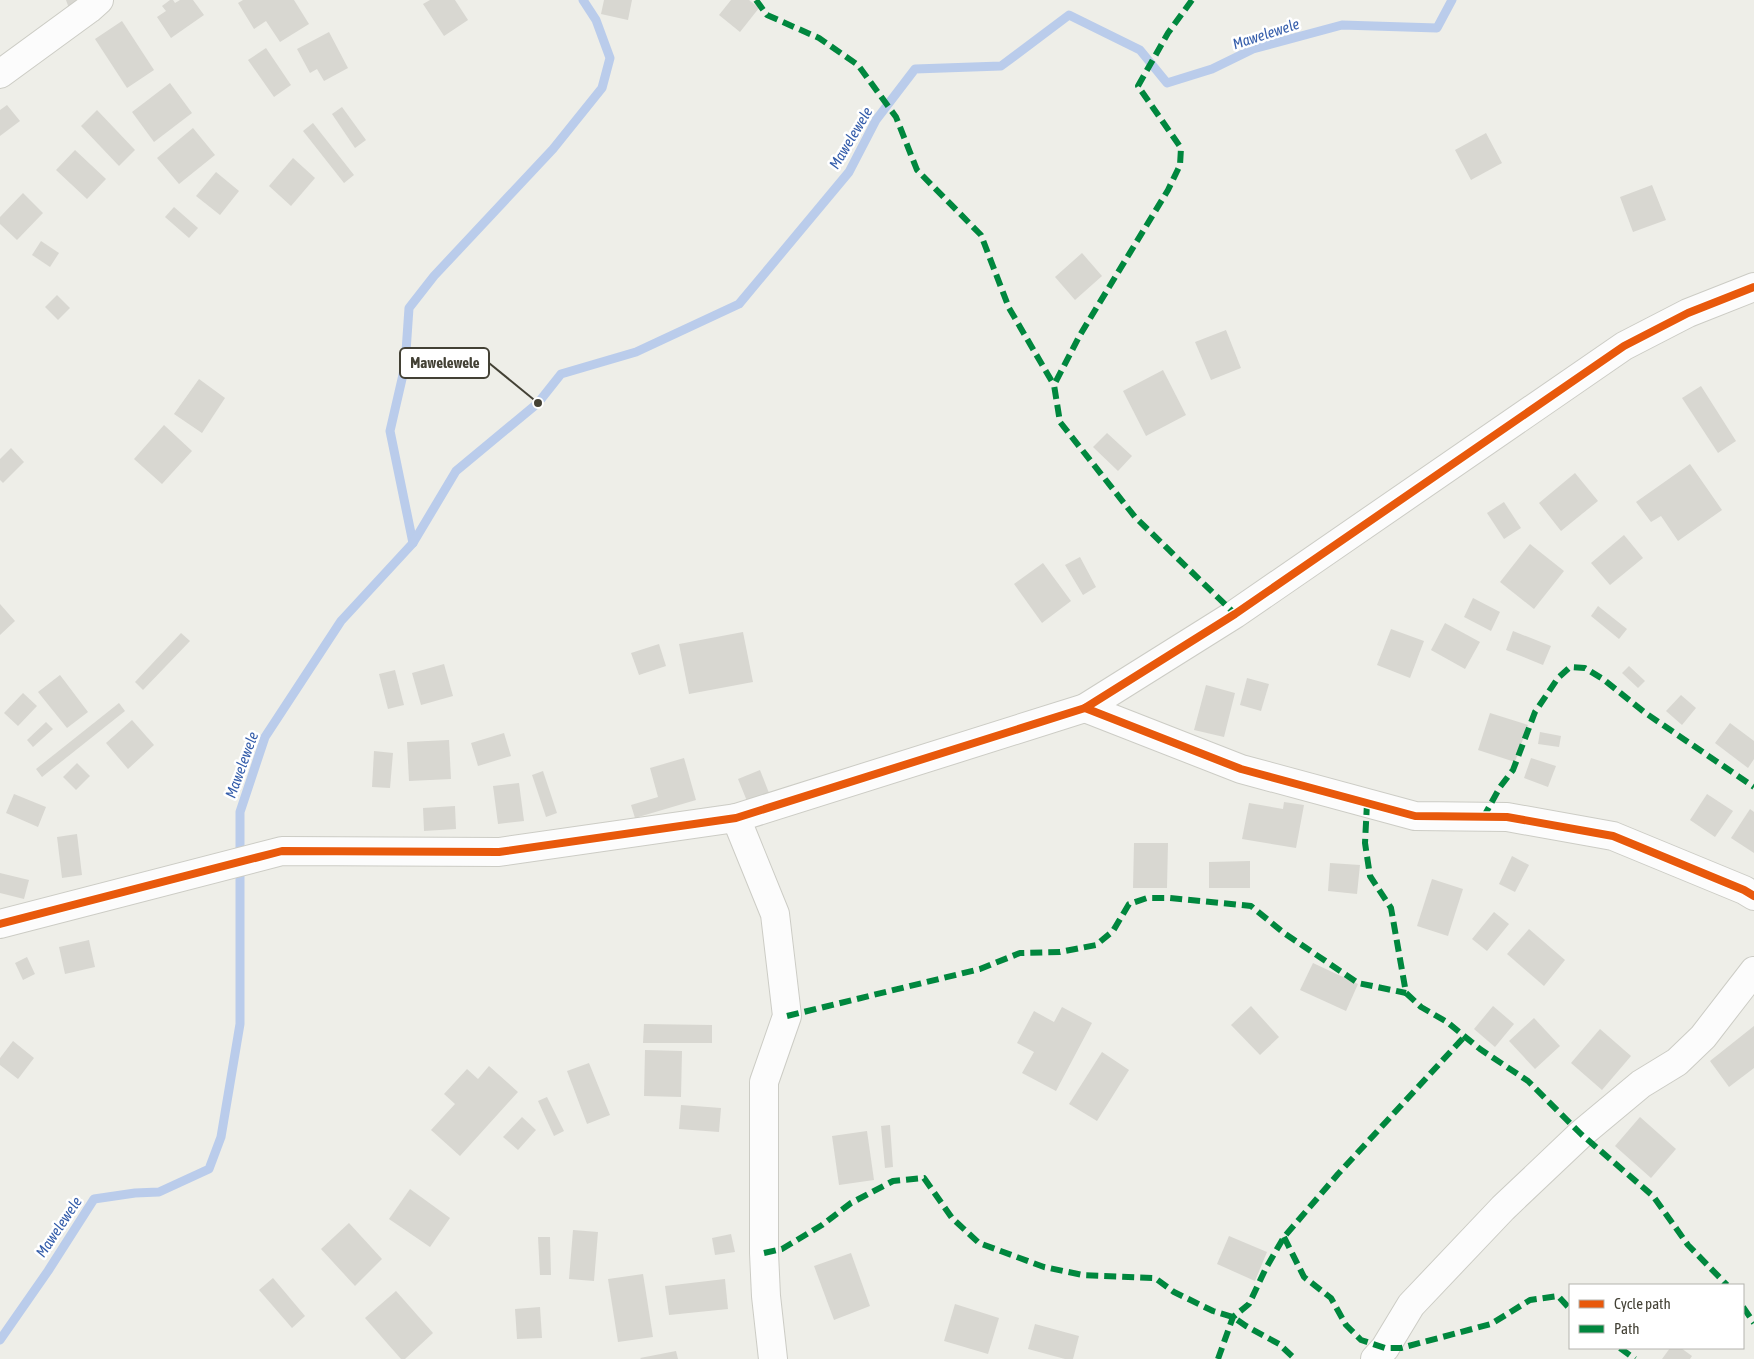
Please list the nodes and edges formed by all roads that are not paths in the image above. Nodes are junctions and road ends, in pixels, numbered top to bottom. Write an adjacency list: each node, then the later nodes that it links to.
1 (99, 0): 2 (street)
2 (0, 74)
3 (1754, 287): 4 (street)
4 (1085, 708): 5 (street); 6 (street)
5 (736, 818): 7 (street); 9 (street)
6 (1754, 896)
7 (0, 924)
8 (1754, 971): 10 (street)
9 (773, 1359)
10 (1375, 1359)

